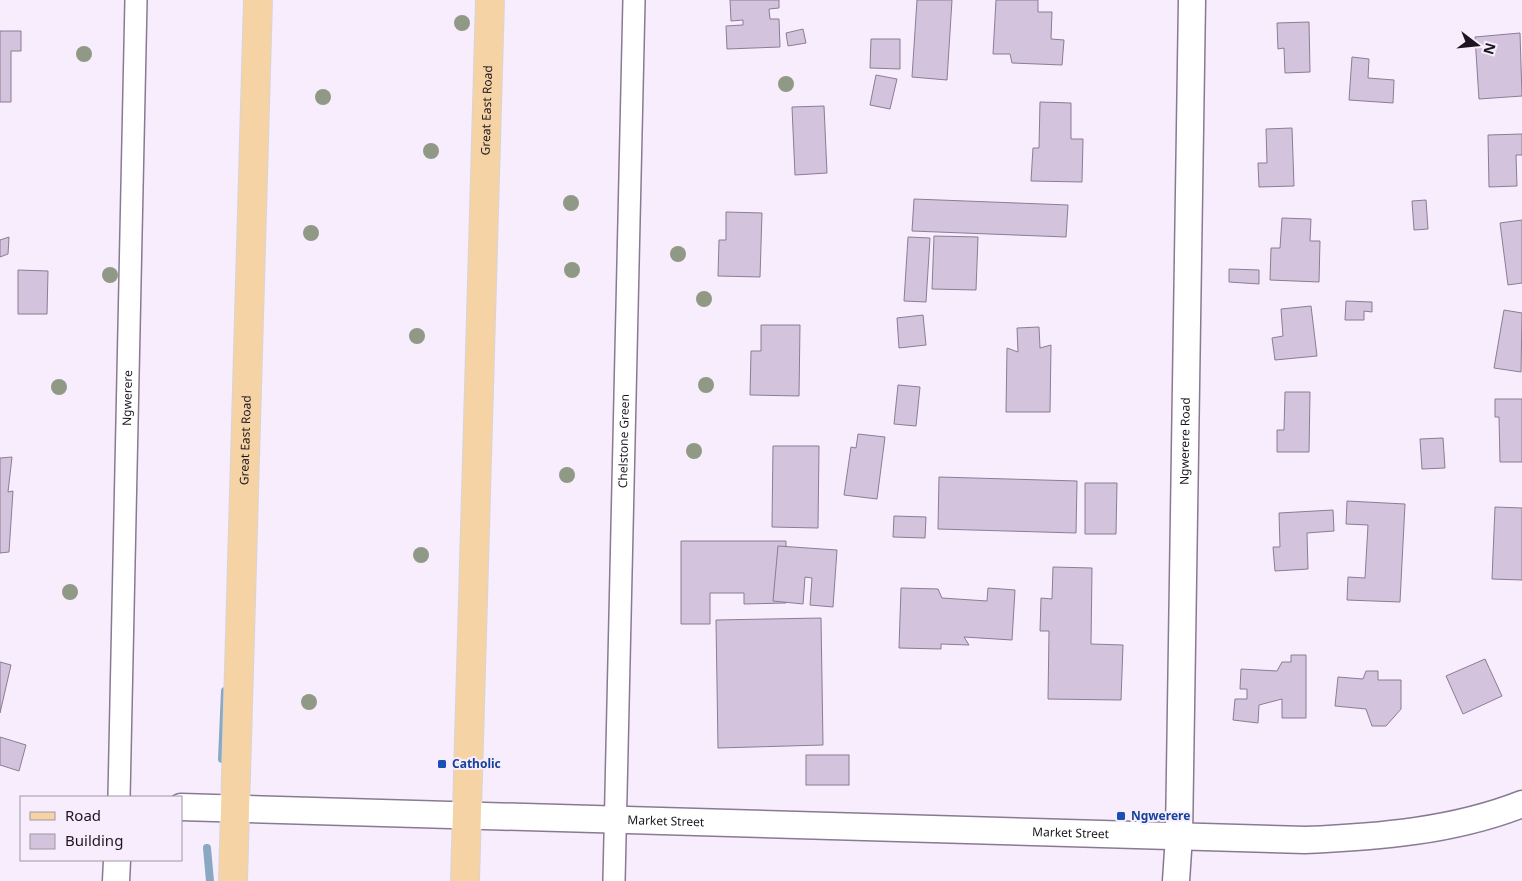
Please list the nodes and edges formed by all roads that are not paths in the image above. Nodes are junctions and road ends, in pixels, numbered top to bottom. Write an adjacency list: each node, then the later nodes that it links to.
1 (136, 0): 6 (street, Ngwerere)
2 (258, 0): 9 (main road, Great East Road)
3 (490, 0): 10 (main road, Great East Road)
4 (634, 0): 11 (street, Chelstone Green)
5 (1192, 0): 12 (street, Ngwerere Road)
6 (120, 796)
7 (1522, 804): 12 (street, Market Street)
8 (182, 807): 9 (street, Market Street)
9 (235, 808): 10 (street, Market Street); 15 (main road, Great East Road)
10 (467, 816): 11 (street, Market Street); 16 (main road, Great East Road)
11 (616, 821): 12 (street, Market Street); 17 (street, Chelstone Green)
12 (1178, 836): 18 (street, Ngwerere Road)
13 (117, 861): 14 (street)
14 (116, 881)
15 (233, 881)
16 (465, 881)
17 (614, 881)
18 (1176, 881)

